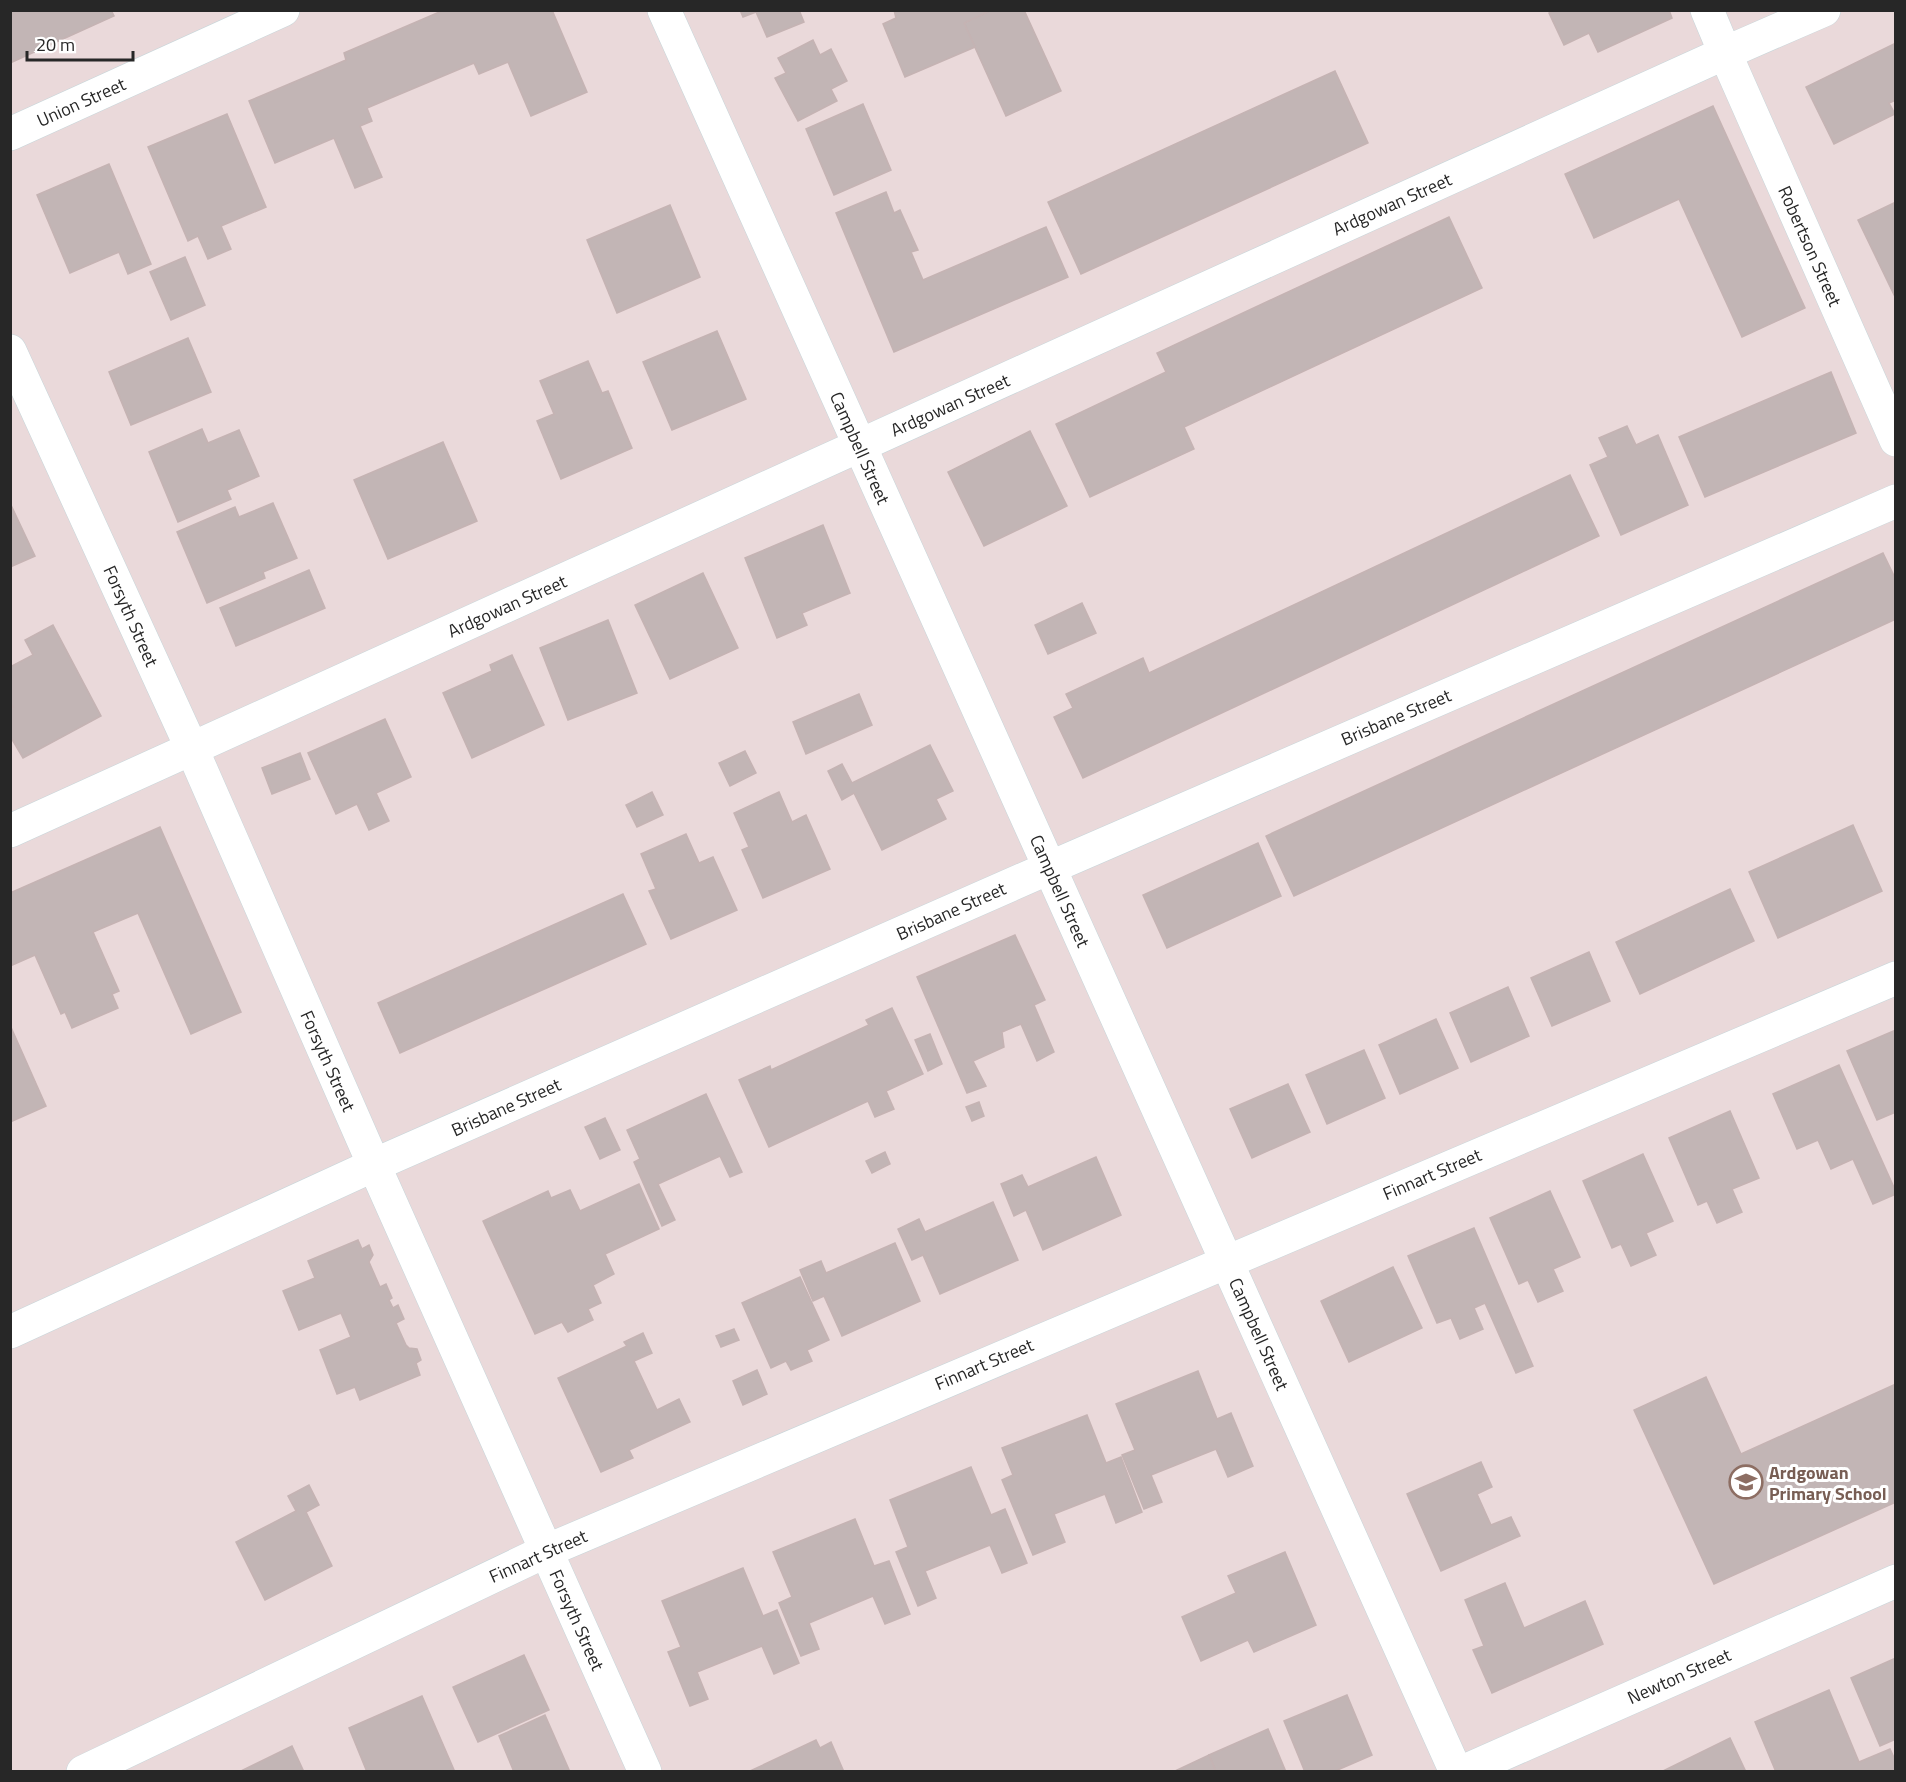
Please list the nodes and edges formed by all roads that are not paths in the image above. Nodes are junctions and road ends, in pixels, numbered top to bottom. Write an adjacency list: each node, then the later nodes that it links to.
1 (283, 10): 6 (street, Union Street)
2 (664, 10): 9 (street, Campbell Street)
3 (1707, 10): 5 (street, Robertson Street)
4 (1824, 10): 5 (street, Ardgowan Street)
5 (1725, 52): 8 (street, Robertson Street); 9 (street, Ardgowan Street)
6 (10, 134)
7 (10, 351): 11 (street, Forsyth Street)
8 (1896, 440)
9 (860, 446): 11 (street, Ardgowan Street); 13 (street, Campbell Street)
10 (1896, 501): 13 (street, Brisbane Street)
11 (192, 749): 12 (street, Ardgowan Street); 15 (street, Forsyth Street)
12 (10, 831)
13 (1049, 868): 15 (street, Brisbane Street); 16 (street, Campbell Street)
14 (1896, 978): 16 (street, Finnart Street)
15 (374, 1165): 17 (street, Brisbane Street); 18 (street, Forsyth Street)
16 (1226, 1261): 18 (street, Finnart Street); 22 (street, Campbell Street)
17 (10, 1332)
18 (546, 1551): 20 (street, Finnart Street); 21 (street, Forsyth Street)
19 (1896, 1581): 23 (street, Newton Street)
20 (83, 1772)
21 (645, 1772)
22 (1456, 1772)
23 (1462, 1772)

